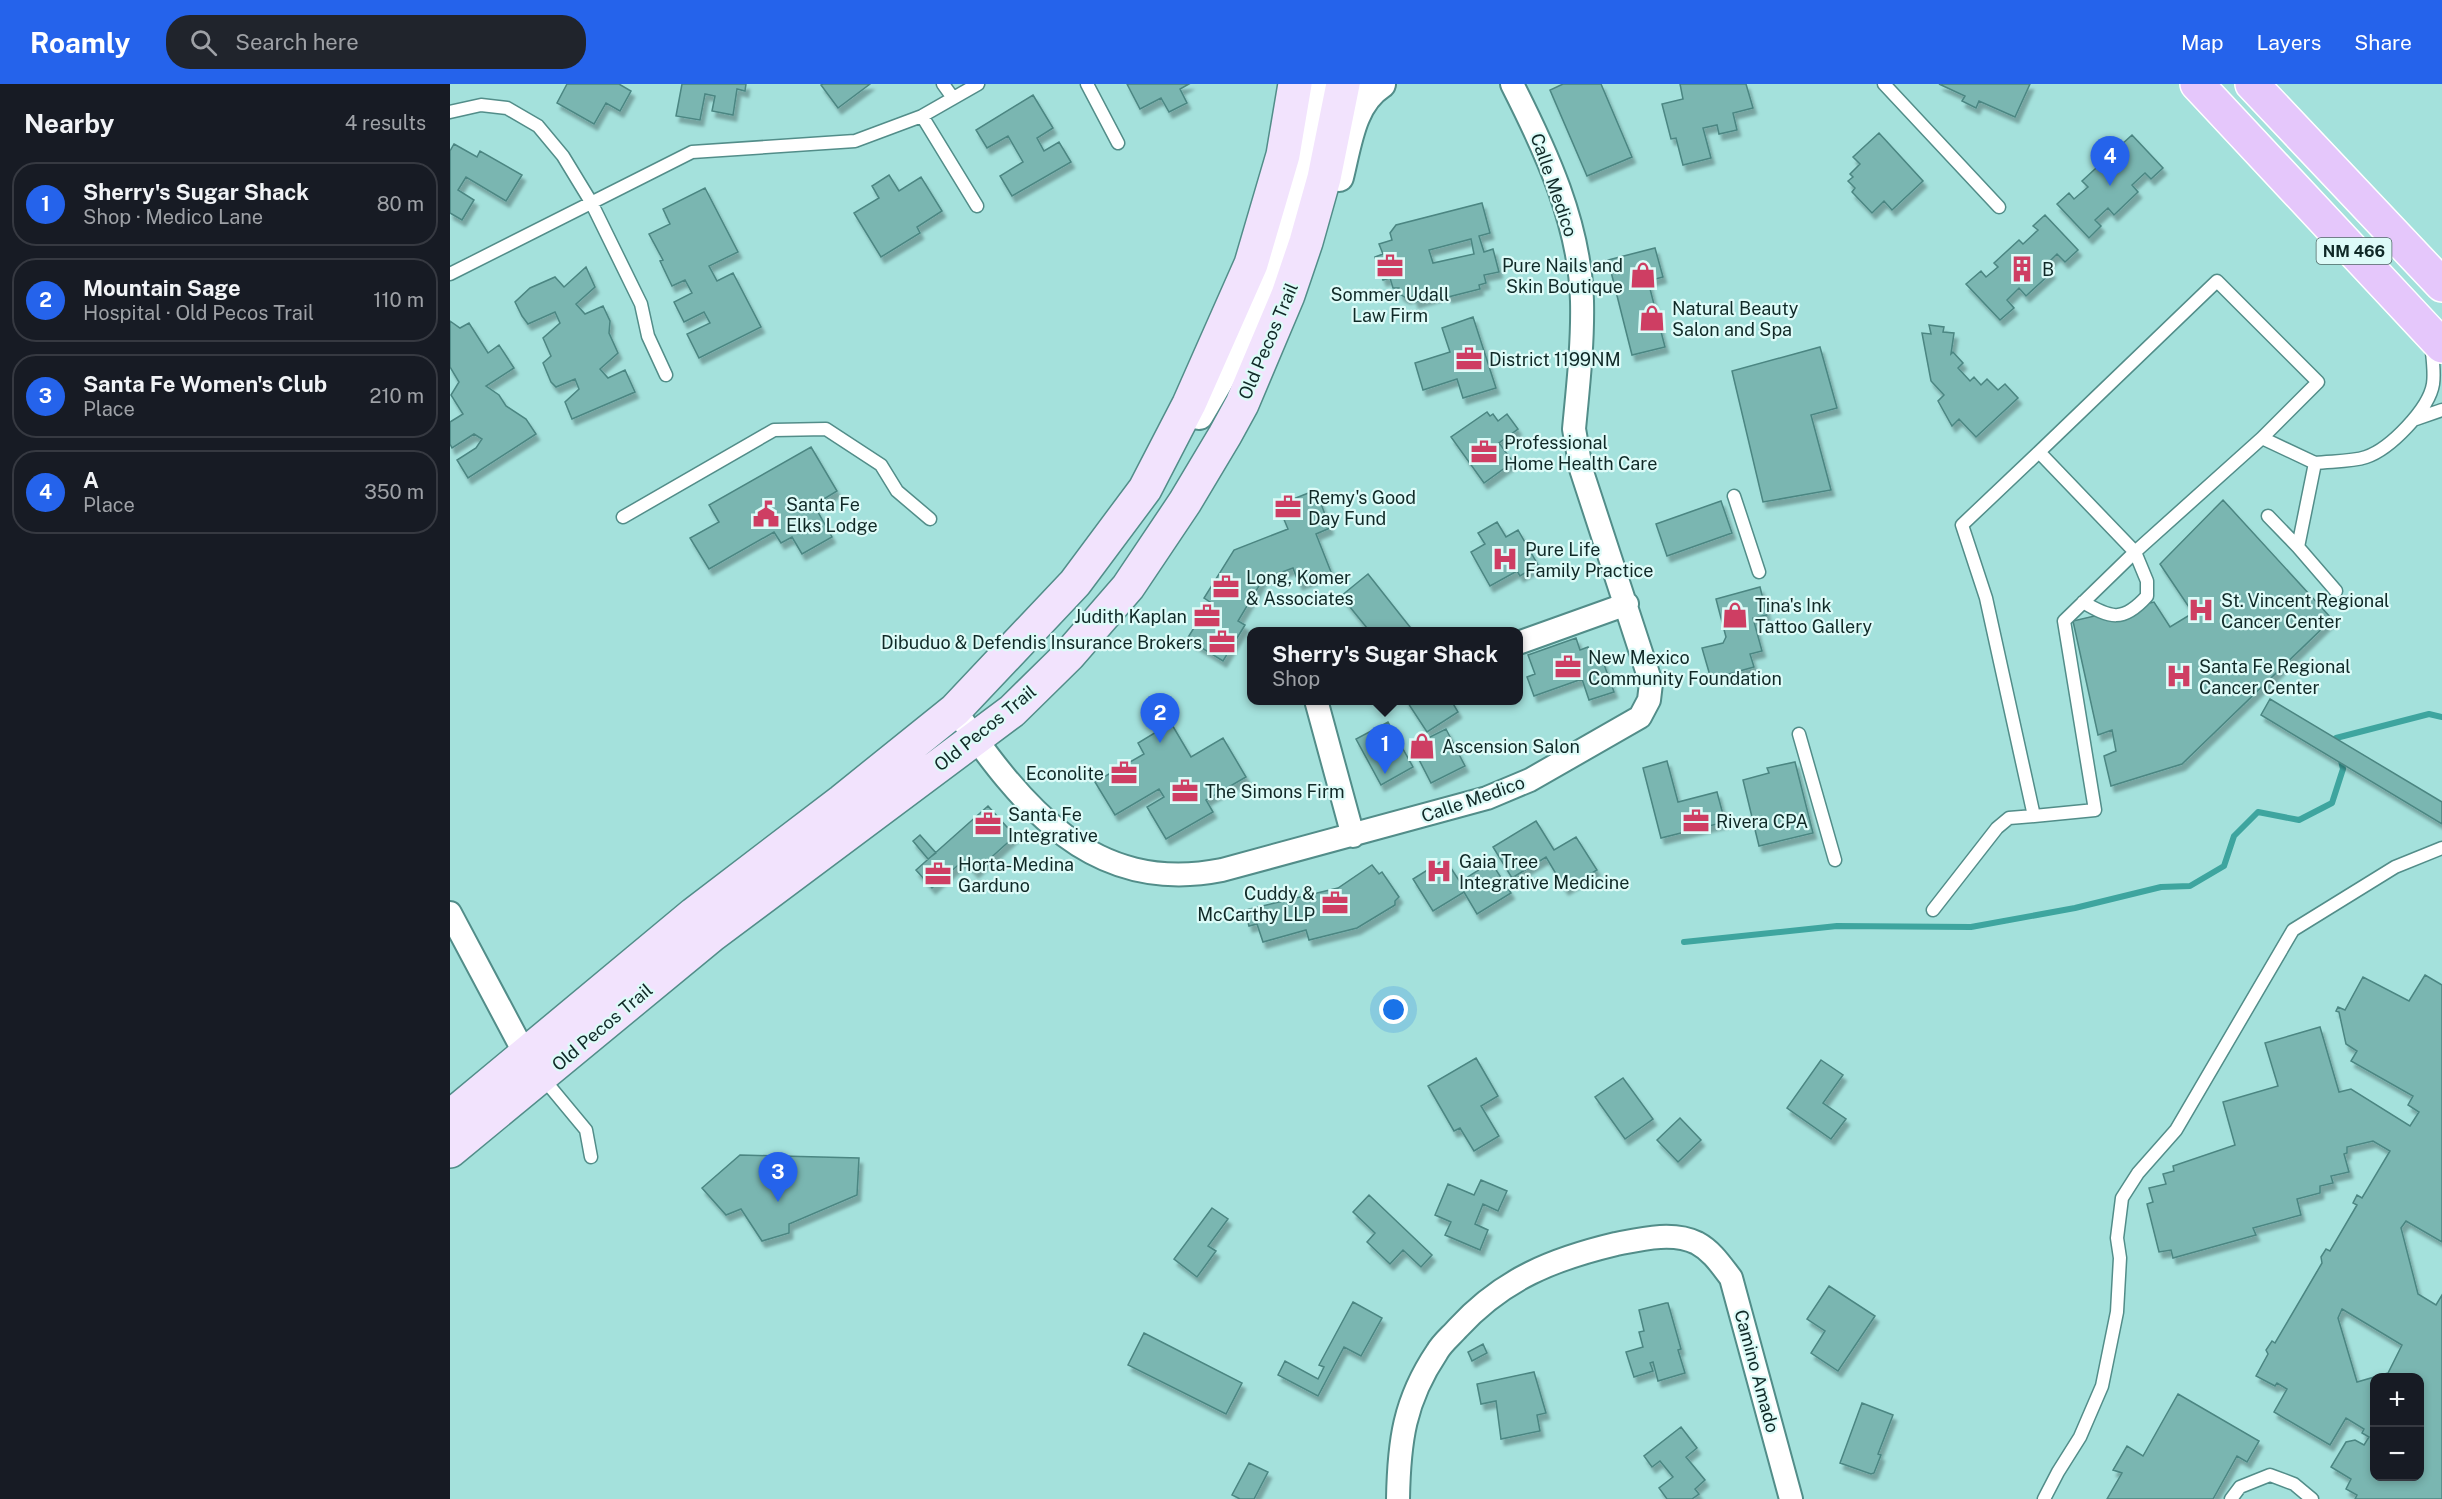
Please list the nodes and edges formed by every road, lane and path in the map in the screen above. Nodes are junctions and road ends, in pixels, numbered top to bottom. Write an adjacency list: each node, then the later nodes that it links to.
1 (943, 84): 12 (lane)
2 (978, 84): 12 (lane)
3 (1087, 84): 15 (lane)
4 (1295, 84): 29 (main road, Old Pecos Trail)
5 (1320, 84): 29 (street)
6 (1343, 84): 23 (main road, Old Pecos Trail)
7 (1381, 84): 23 (street)
8 (1512, 84): 39 (street, Calle Medico)
9 (1884, 84): 18 (lane)
10 (2197, 84): 21 (main road, NM 466)
11 (2252, 84): 20 (main road, NM 466)
12 (953, 98): 14 (lane)
13 (450, 112): 16 (lane)
14 (922, 116): 16 (lane); 17 (lane)
15 (1118, 143)
16 (591, 202): 19 (lane); 22 (lane)
17 (977, 206)
18 (2000, 207)
19 (450, 274)
20 (2442, 285)
21 (2438, 341): 25 (lane)
22 (666, 375)
23 (1242, 404): 44 (main road, Old Pecos Trail)
24 (2442, 410): 25 (lane)
25 (2416, 419): 28 (lane)
26 (2262, 438): 27 (lane); 28 (lane); 35 (lane)
27 (2038, 452): 35 (lane); 45 (lane)
28 (2315, 463): 34 (lane)
29 (1145, 489): 42 (main road, Old Pecos Trail)
30 (1734, 496): 36 (lane)
31 (2268, 516): 34 (lane)
32 (623, 517): 33 (lane)
33 (930, 519)
34 (2298, 547): 37 (lane)
35 (2135, 552): 38 (lane); 38 (lane)
36 (1760, 572)
37 (2336, 591)
38 (2083, 602): 45 (lane)
39 (1627, 604): 40 (street); 46 (street, Calle Medico)
40 (1523, 642)
41 (1317, 705): 46 (street)
42 (955, 710): 44 (street, Calle Medico); 51 (main road, Old Pecos Trail)
43 (1799, 734): 48 (lane)
44 (975, 738): 46 (street, Calle Medico); 51 (main road, Old Pecos Trail)
45 (2034, 816): 49 (lane)
46 (1353, 836)
47 (2442, 848): 57 (lane)
48 (1835, 860)
49 (1933, 910)
50 (450, 913): 51 (street)
51 (533, 1065): 52 (main road, Old Pecos Trail); 53 (main road, Old Pecos Trail); 54 (lane)
52 (450, 1117)
53 (450, 1151)
54 (591, 1157)
55 (1398, 1499): 56 (street, Camino Amado)
56 (1791, 1499)
57 (2044, 1499)
58 (2231, 1499): 59 (lane)
59 (2312, 1499)

